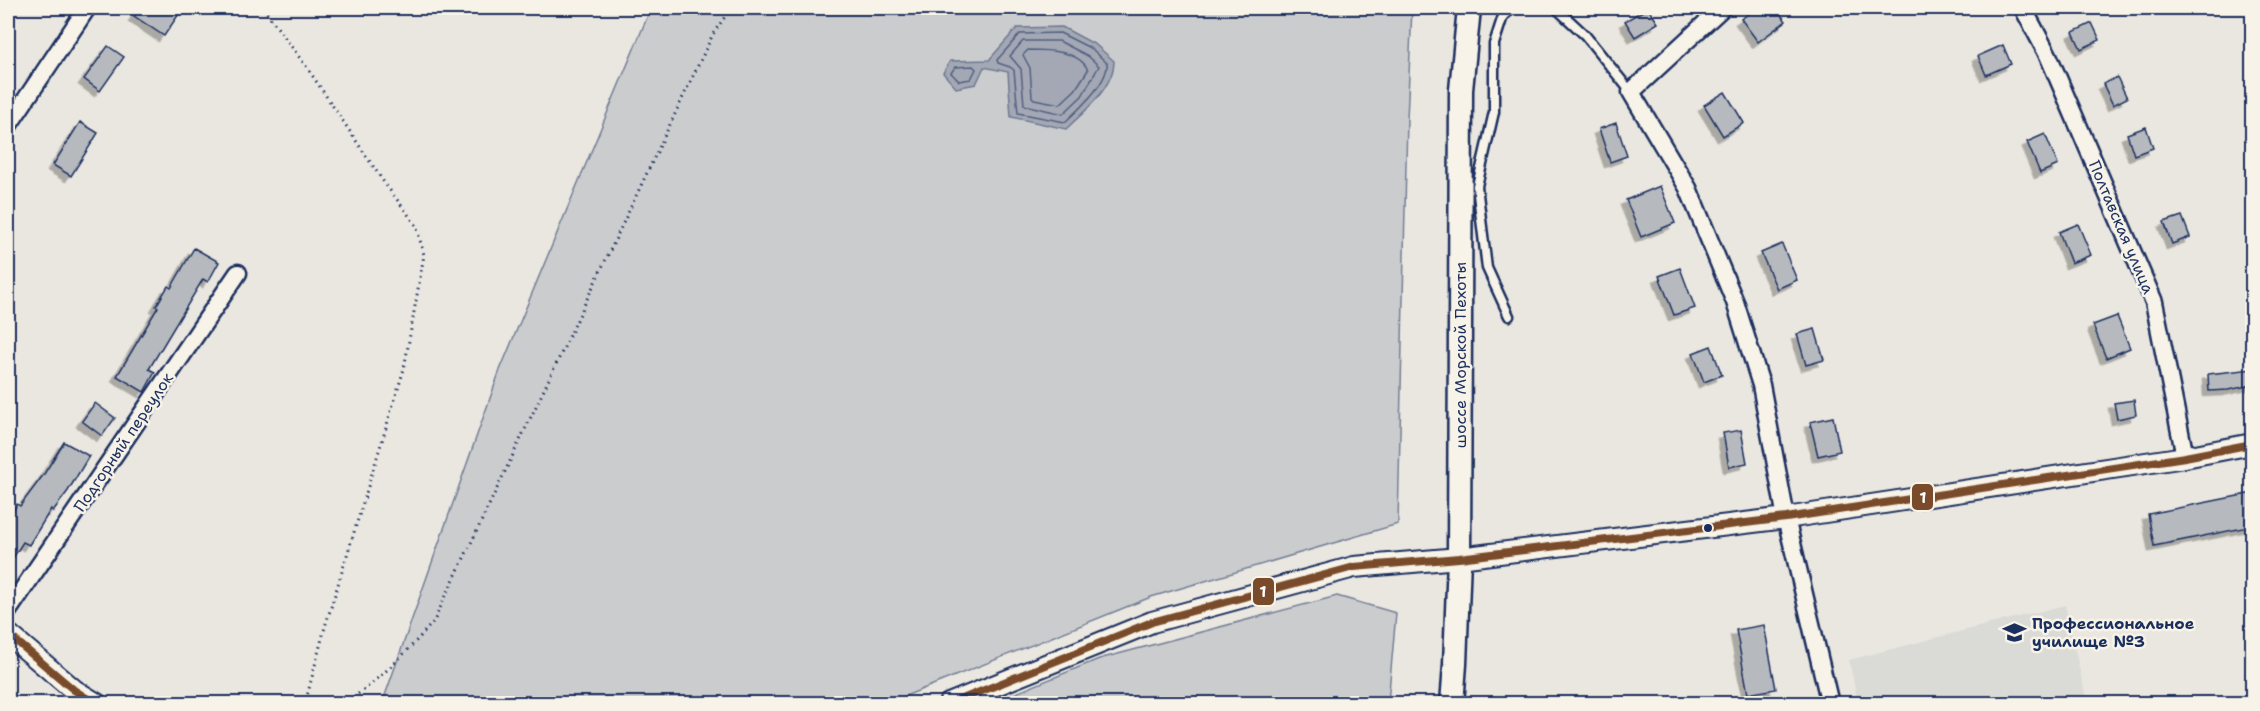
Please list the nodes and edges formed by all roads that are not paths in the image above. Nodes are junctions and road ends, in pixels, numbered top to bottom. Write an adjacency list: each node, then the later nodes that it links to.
1 (87, 8): 8 (street)
2 (1469, 8): 14 (main road, шоссе Морской Пехоты)
3 (1513, 8): 10 (lane)
4 (1556, 8): 7 (lane)
5 (1722, 8): 7 (street)
6 (2023, 8): 12 (street, Полтавская улица)
7 (1631, 92): 13 (street)
8 (8, 126)
9 (238, 273): 15 (street, Подгорный переулок)
10 (1509, 316)
11 (2253, 444): 12 (street)
12 (2185, 458): 13 (street)
13 (1786, 518): 14 (street); 21 (street)
14 (1459, 558): 19 (street); 20 (main road, шоссе Морской Пехоты)
15 (8, 611)
16 (8, 634): 17 (street)
17 (76, 697): 18 (street)
18 (97, 704)
19 (949, 704)
20 (1452, 704)
21 (1830, 704)

